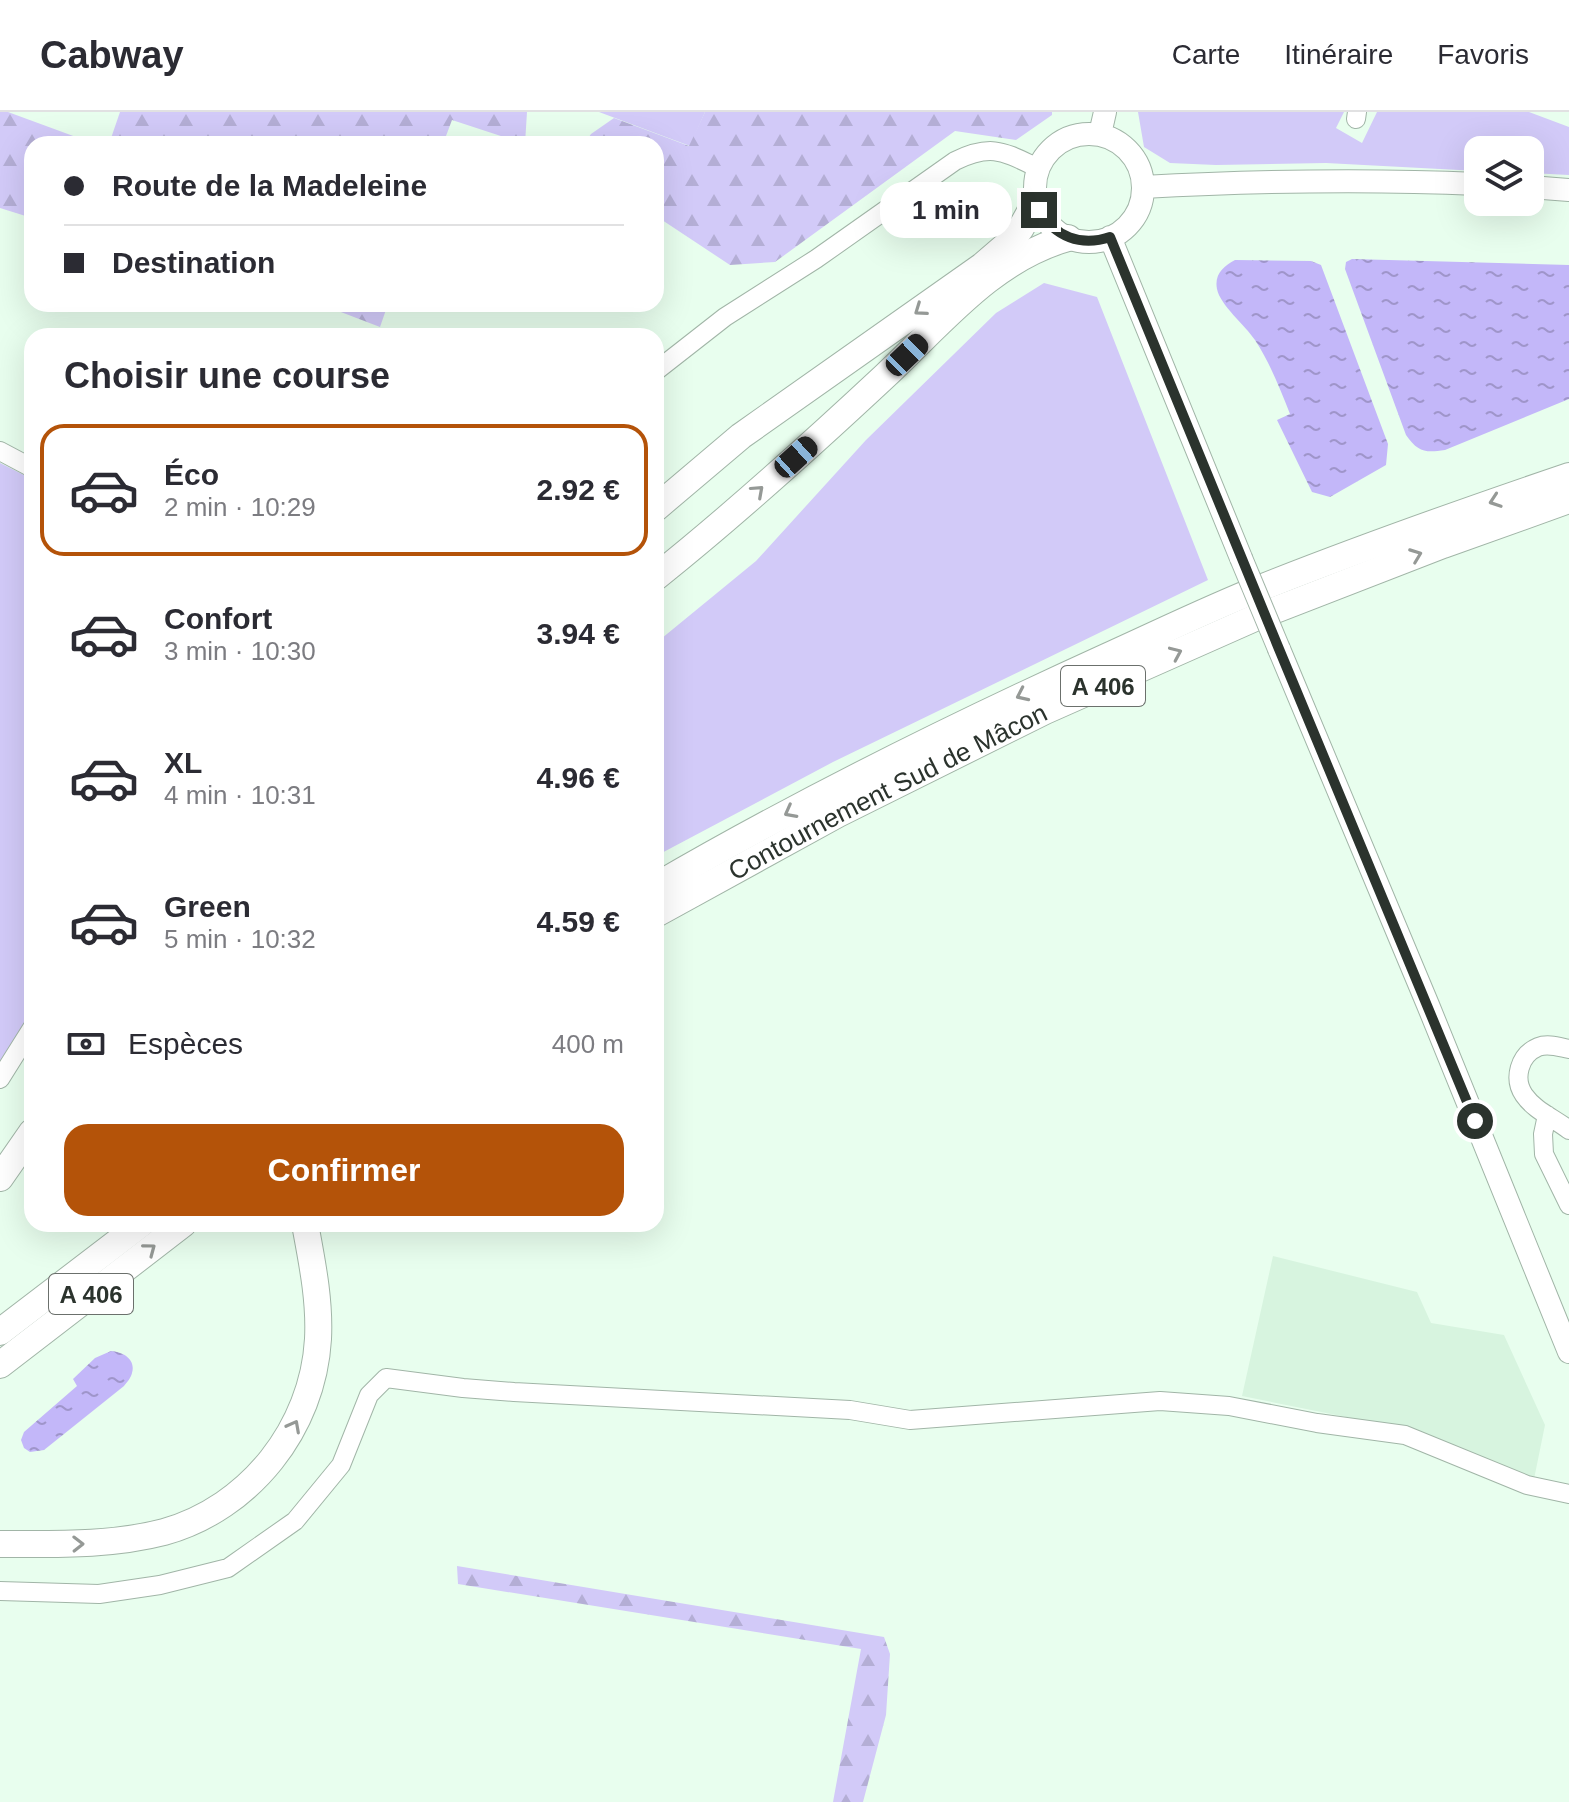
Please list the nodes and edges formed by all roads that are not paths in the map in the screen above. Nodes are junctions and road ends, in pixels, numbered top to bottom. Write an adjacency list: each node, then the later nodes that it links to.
1 (1105, 112): 2 (main road)
2 (1100, 134): 3 (main road); 5 (main road)
3 (1038, 168): 8 (main road); 11 (street)
4 (1464, 183): 5 (main road)
5 (1143, 187): 9 (main road)
6 (1544, 188): 7 (main road)
7 (1569, 190)
8 (1036, 201): 10 (main road); 16 (highway, one-way to 16)
9 (1110, 237): 10 (main road); 32 (main road, bridge)
10 (1068, 238): 17 (highway, one-way to 10)
11 (664, 365)
12 (0, 451): 13 (street)
13 (24, 464)
14 (1569, 476): 18 (highway, Contournement Sud de Mâcon / A 406, one-way to 18)
15 (1569, 500): 19 (highway, Contournement Sud de Mâcon / A 406, one-way to 15)
16 (664, 501)
17 (664, 570)
18 (664, 882)
19 (664, 910)
20 (24, 1041): 22 (street)
21 (1569, 1049): 23 (street)
22 (0, 1079)
23 (1547, 1115): 24 (street); 27 (street)
24 (1569, 1130)
25 (24, 1144): 26 (highway)
26 (0, 1178)
27 (1569, 1205)
28 (131, 1232): 31 (highway, A 406)
29 (173, 1232): 33 (highway, A 406, one-way to 29)
30 (306, 1232): 35 (highway, one-way to 30)
31 (0, 1332)
32 (1569, 1352)
33 (0, 1365)
34 (1569, 1494): 36 (street)
35 (0, 1544)
36 (0, 1591)

